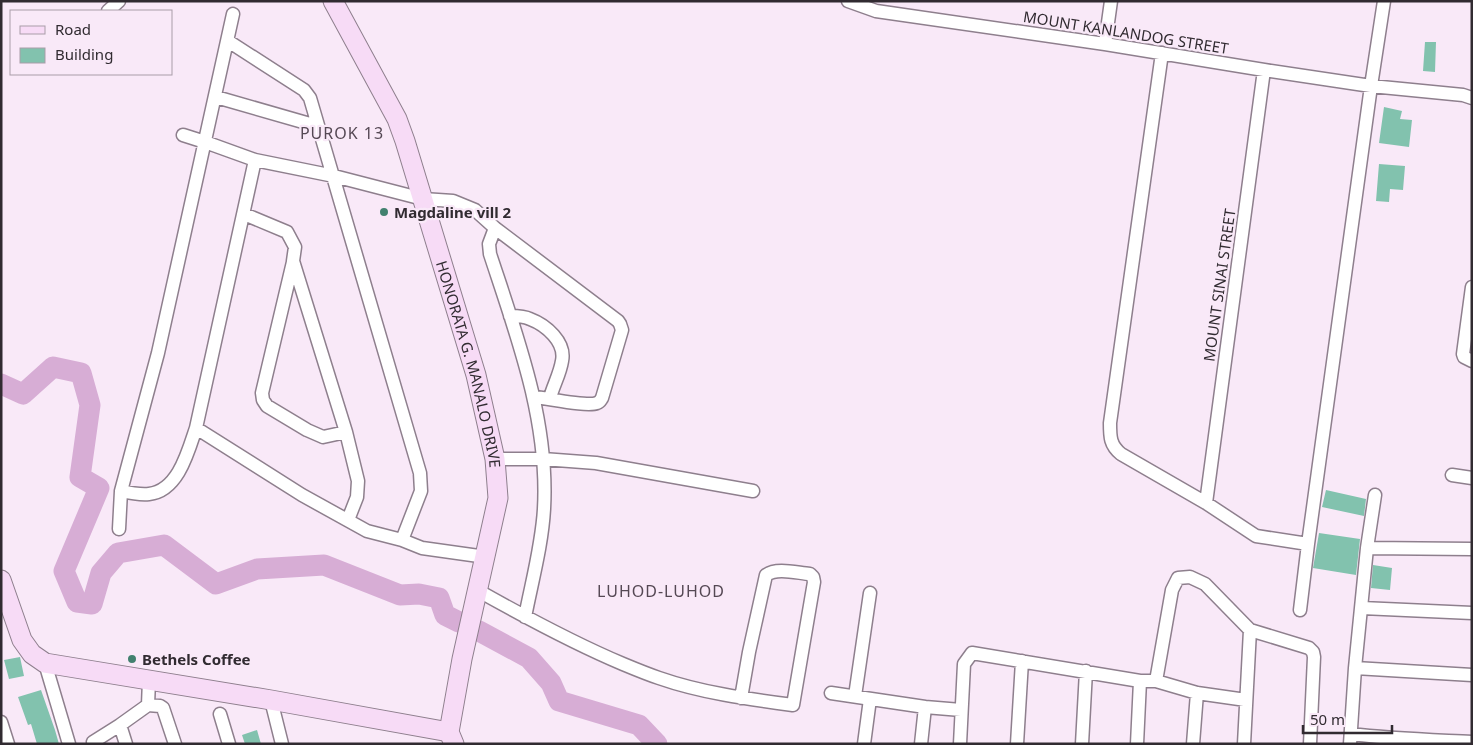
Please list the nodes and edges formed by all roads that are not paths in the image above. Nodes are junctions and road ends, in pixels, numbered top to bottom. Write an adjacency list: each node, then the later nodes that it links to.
1 (119, 1): 6 (street)
2 (333, 1): 20 (street, HONORATA G. MANALO DRIVE)
3 (848, 1): 9 (street, MOUNT KANLANDOG STREET)
4 (1111, 1): 9 (street)
5 (1384, 1): 12 (street)
6 (109, 10)
7 (233, 14): 8 (street)
8 (228, 41): 13 (street); 15 (street)
9 (1105, 44): 10 (street, MOUNT KANLANDOG STREET)
10 (1162, 54): 11 (street, MOUNT KANLANDOG STREET); 38 (street)
11 (1264, 70): 12 (street, MOUNT KANLANDOG STREET); 38 (street, MOUNT SINAI STREET)
12 (1371, 86): 14 (street, MOUNT KANLANDOG STREET); 42 (street)
13 (216, 97): 15 (street); 17 (street)
14 (1472, 98)
15 (317, 126): 19 (street)
16 (183, 136): 17 (street)
17 (205, 142): 18 (street); 35 (street)
18 (255, 160): 19 (street); 21 (street)
19 (334, 176): 20 (street); 41 (street)
20 (423, 199): 22 (street); 32 (street, HONORATA G. MANALO DRIVE)
21 (244, 214): 23 (street); 29 (street)
22 (495, 228): 25 (street); 28 (street)
23 (293, 261): 30 (street); 30 (street)
24 (1472, 287): 26 (street)
25 (510, 316): 27 (street); 28 (street)
26 (1472, 360)
27 (534, 396): 28 (street); 31 (street)
28 (550, 398)
29 (196, 428): 35 (street); 39 (street)
30 (346, 432): 39 (street)
31 (543, 458): 32 (street); 36 (street); 52 (street)
32 (495, 459): 45 (street, HONORATA G. MANALO DRIVE)
33 (1452, 475): 34 (street)
34 (1472, 478)
35 (121, 491): 40 (street)
36 (754, 491)
37 (1375, 495): 43 (street)
38 (1206, 503): 42 (street)
39 (348, 520): 41 (street)
40 (119, 529)
41 (402, 540): 45 (street)
42 (1308, 544): 50 (street)
43 (1367, 548): 44 (street); 49 (street)
44 (1472, 549)
45 (486, 557): 46 (street, HONORATA G. MANALO DRIVE)
46 (477, 590): 52 (street); 75 (street, HONORATA G. MANALO DRIVE)
47 (3, 591): 55 (street)
48 (870, 593): 64 (street)
49 (1362, 608): 51 (street); 56 (street)
50 (1300, 610)
51 (1472, 612)
52 (525, 617): 65 (street)
53 (1250, 630): 61 (street); 68 (street); 93 (street)
54 (1022, 661): 57 (street); 71 (street); 88 (street)
55 (45, 663): 59 (street); 80 (street)
56 (1355, 668): 58 (street); 76 (street)
57 (1086, 671): 60 (street); 89 (street)
58 (1472, 675)
59 (149, 680): 67 (street); 69 (street)
60 (1140, 681): 61 (street); 90 (street)
61 (1156, 681): 63 (street)
62 (831, 693): 64 (street)
63 (1197, 693): 68 (street); 91 (street)
64 (855, 696): 66 (street)
65 (741, 698): 65 (street)
66 (870, 699): 70 (street); 85 (street)
67 (271, 700): 75 (street); 84 (street)
68 (1246, 700): 92 (street)
69 (148, 705): 74 (street); 82 (street)
70 (925, 707): 71 (street); 86 (street)
71 (961, 710): 87 (street)
72 (220, 714): 83 (street)
73 (1, 722): 79 (street)
74 (120, 725): 77 (street); 81 (street)
75 (451, 738)
76 (1350, 739): 78 (street)
77 (93, 742)
78 (1472, 742)
79 (8, 744)
80 (69, 744)
81 (126, 744)
82 (175, 744)
83 (229, 744)
84 (282, 744)
85 (864, 744)
86 (921, 744)
87 (960, 744)
88 (1017, 744)
89 (1082, 744)
90 (1137, 744)
91 (1193, 744)
92 (1244, 744)
93 (1310, 744)

